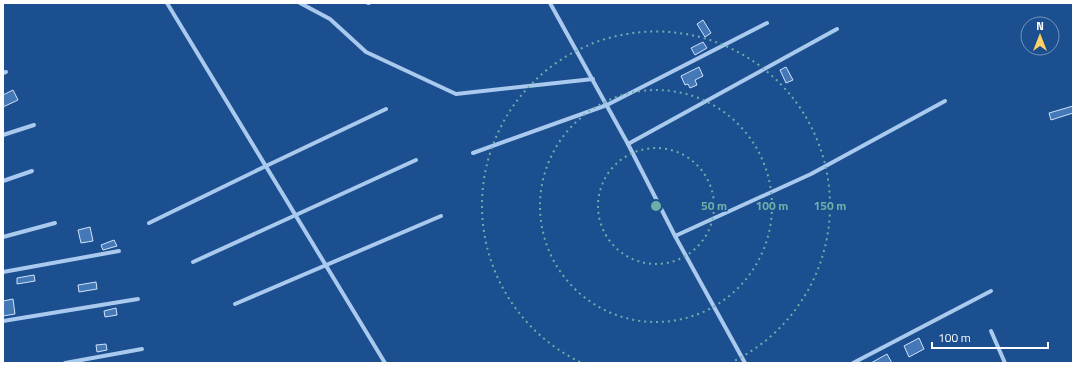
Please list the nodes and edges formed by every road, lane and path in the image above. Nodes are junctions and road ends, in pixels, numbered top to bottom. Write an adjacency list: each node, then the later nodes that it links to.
1 (167, 3): 15 (street)
2 (300, 3): 6 (street)
3 (550, 3): 6 (street)
4 (767, 23): 8 (street)
5 (837, 29): 12 (street)
6 (593, 79): 8 (street)
7 (945, 101): 22 (street)
8 (607, 105): 12 (street); 13 (street)
9 (386, 109): 15 (street)
10 (34, 125): 11 (street)
11 (3, 136)
12 (628, 144): 22 (street)
13 (473, 153)
14 (416, 160): 18 (street)
15 (266, 166): 18 (street); 21 (street)
16 (32, 171): 17 (street)
17 (3, 180)
18 (296, 215): 25 (street); 26 (street)
19 (441, 216): 26 (street)
20 (55, 222): 23 (street)
21 (149, 223)
22 (675, 236): 36 (street)
23 (3, 237)
24 (119, 251): 27 (street)
25 (193, 262)
26 (326, 265): 30 (street); 35 (street)
27 (3, 272)
28 (991, 291): 37 (street)
29 (138, 299): 31 (street)
30 (235, 304)
31 (3, 321)
32 (991, 331): 38 (street)
33 (142, 349): 34 (street)
34 (65, 363)
35 (385, 363)
36 (746, 363)
37 (853, 363)
38 (1005, 363)

